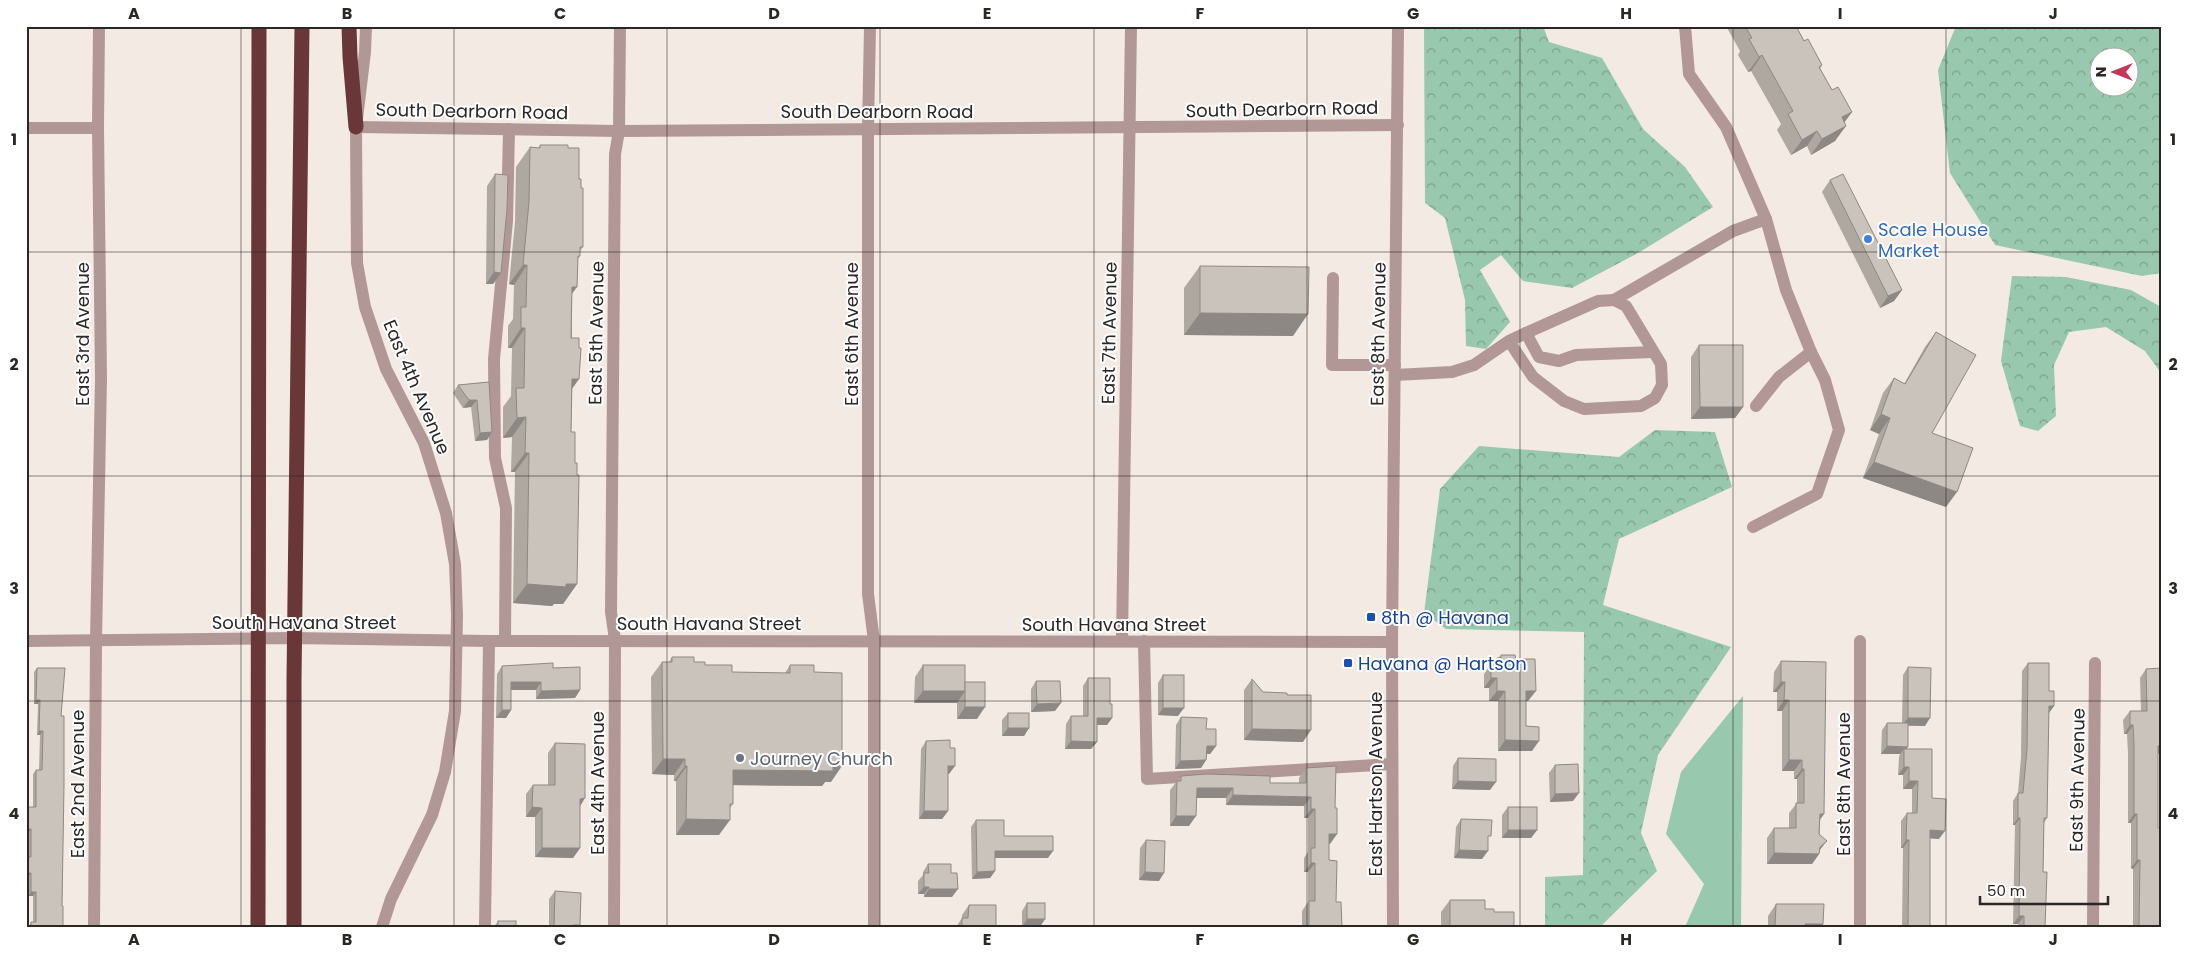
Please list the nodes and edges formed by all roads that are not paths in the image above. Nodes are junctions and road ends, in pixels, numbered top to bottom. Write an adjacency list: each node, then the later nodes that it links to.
1 (100, 26): 13 (street, East 3rd Avenue)
2 (260, 26): 42 (highway)
3 (302, 26): 46 (highway)
4 (349, 26): 14 (highway)
5 (366, 26): 14 (street, East 4th Avenue)
6 (620, 26): 18 (street, East 5th Avenue)
7 (870, 26): 17 (street, East 6th Avenue)
8 (1131, 26): 15 (street, East 7th Avenue)
9 (1398, 26): 11 (street, East 8th Avenue)
10 (1685, 26): 19 (street)
11 (1398, 125): 15 (street, South Dearborn Road); 26 (street, East 8th Avenue)
12 (26, 128): 13 (street)
13 (98, 128): 31 (street, East 3rd Avenue)
14 (356, 128): 16 (street, South Dearborn Road); 32 (street, East 4th Avenue)
15 (1130, 128): 17 (street, South Dearborn Road); 36 (street, East 7th Avenue)
16 (509, 129): 18 (street, South Dearborn Road); 34 (street)
17 (868, 129): 18 (street, South Dearborn Road); 35 (street, East 6th Avenue)
18 (619, 131): 29 (street, East 5th Avenue)
19 (1766, 219): 21 (street); 25 (street)
20 (1333, 278): 26 (street)
21 (1614, 300): 22 (street); 24 (street)
22 (1526, 333): 23 (street); 24 (street)
23 (1509, 342): 24 (street); 26 (street)
24 (1653, 352)
25 (1811, 352): 27 (street); 28 (street)
26 (1395, 370): 39 (street, East 8th Avenue)
27 (1756, 406)
28 (1753, 527)
29 (615, 640): 34 (street, South Havana Street); 35 (street, South Havana Street); 49 (street, East 4th Avenue)
30 (26, 641): 31 (street, South Havana Street)
31 (96, 641): 32 (street, South Havana Street); 43 (street, East 2nd Avenue)
32 (457, 641): 33 (street, South Havana Street); 47 (street)
33 (489, 641): 34 (street, South Havana Street); 48 (street)
34 (505, 641)
35 (874, 641): 36 (street, South Havana Street); 50 (street)
36 (1122, 641): 37 (street, South Havana Street)
37 (1144, 641): 39 (street, South Havana Street); 41 (street)
38 (1860, 641): 52 (street, East 8th Avenue)
39 (1392, 642): 41 (street, East Hartson Avenue)
40 (2095, 663): 53 (street, East 9th Avenue)
41 (1392, 764): 51 (street, East Hartson Avenue)
42 (258, 772): 44 (highway); 45 (highway)
43 (94, 927)
44 (248, 927)
45 (258, 927)
46 (294, 927)
47 (382, 927)
48 (485, 927)
49 (614, 927)
50 (874, 927)
51 (1393, 927)
52 (1860, 927)
53 (2093, 927)

